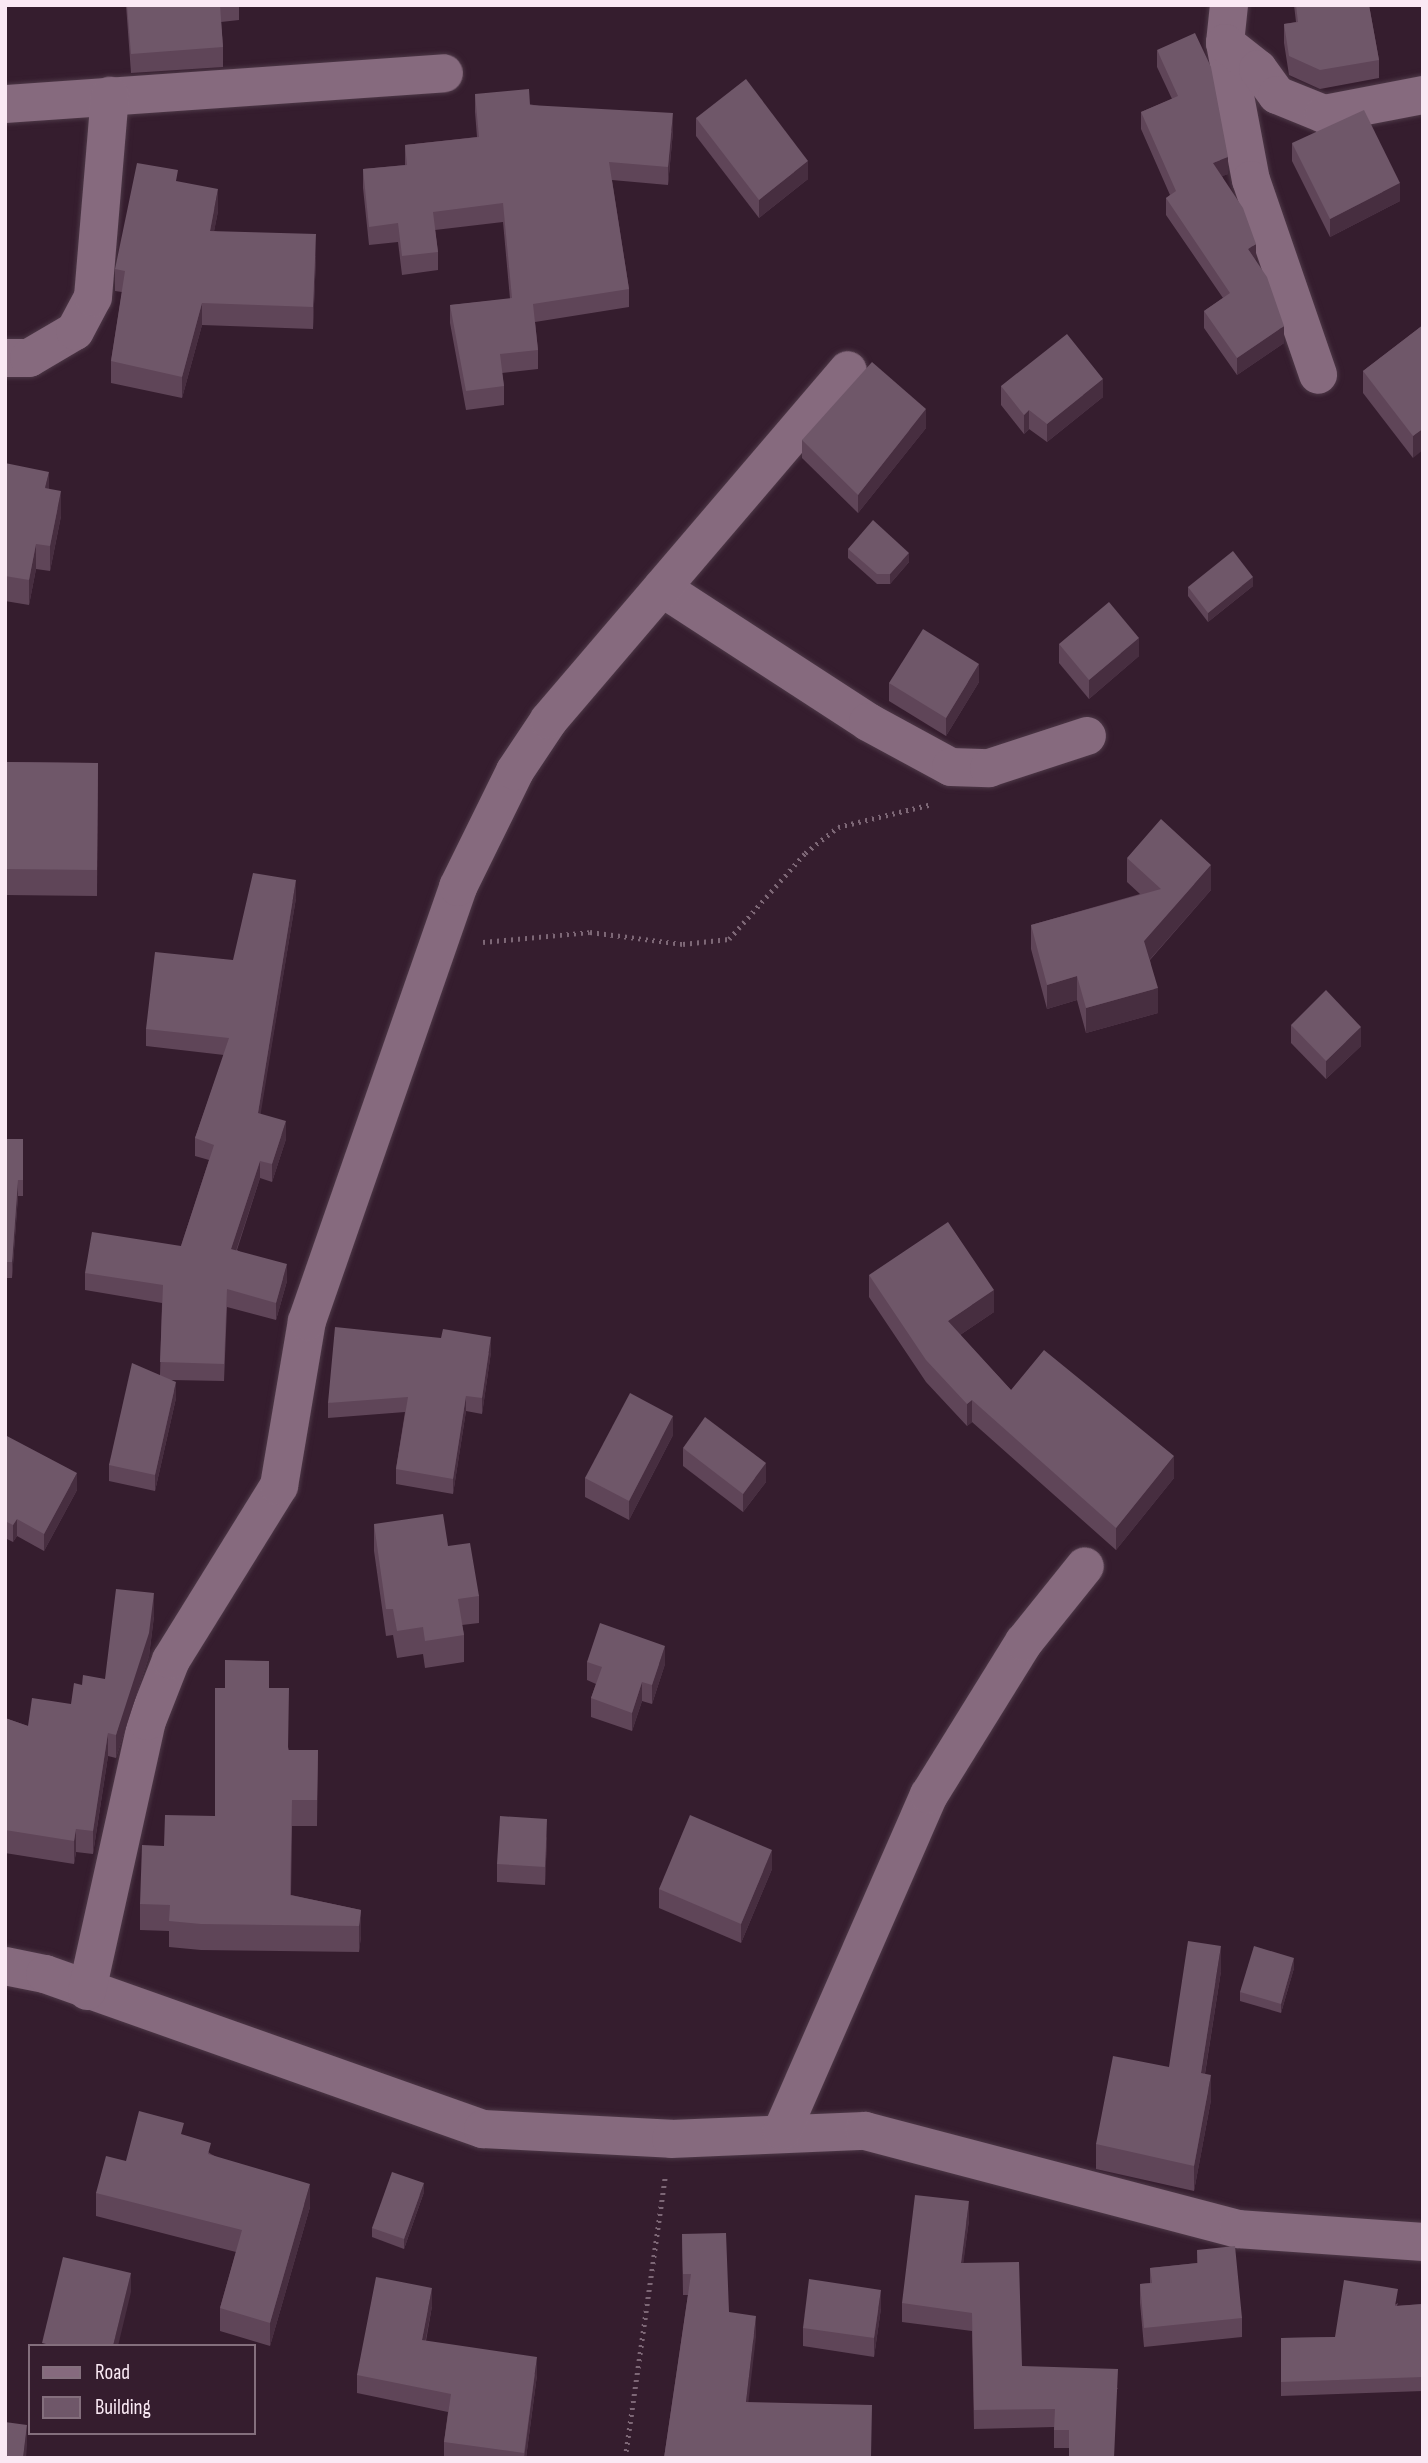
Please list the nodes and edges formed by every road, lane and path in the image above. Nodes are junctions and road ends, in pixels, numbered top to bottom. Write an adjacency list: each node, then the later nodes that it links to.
1 (1229, 5): 2 (street)
2 (1225, 43): 4 (street); 9 (street)
3 (444, 73): 5 (street)
4 (1423, 95)
5 (110, 96): 6 (street); 7 (street)
6 (5, 104)
7 (5, 358)
8 (848, 370): 10 (street)
9 (1318, 375)
10 (662, 588): 12 (street); 13 (street)
11 (1087, 736): 12 (street)
12 (989, 768): 13 (path)
13 (435, 956): 16 (street)
14 (1085, 1566): 17 (street)
15 (5, 1966): 16 (street)
16 (87, 1991): 18 (street)
17 (782, 2131): 18 (street); 19 (street)
18 (671, 2139): 20 (path)
19 (1423, 2242)
20 (625, 2458)

